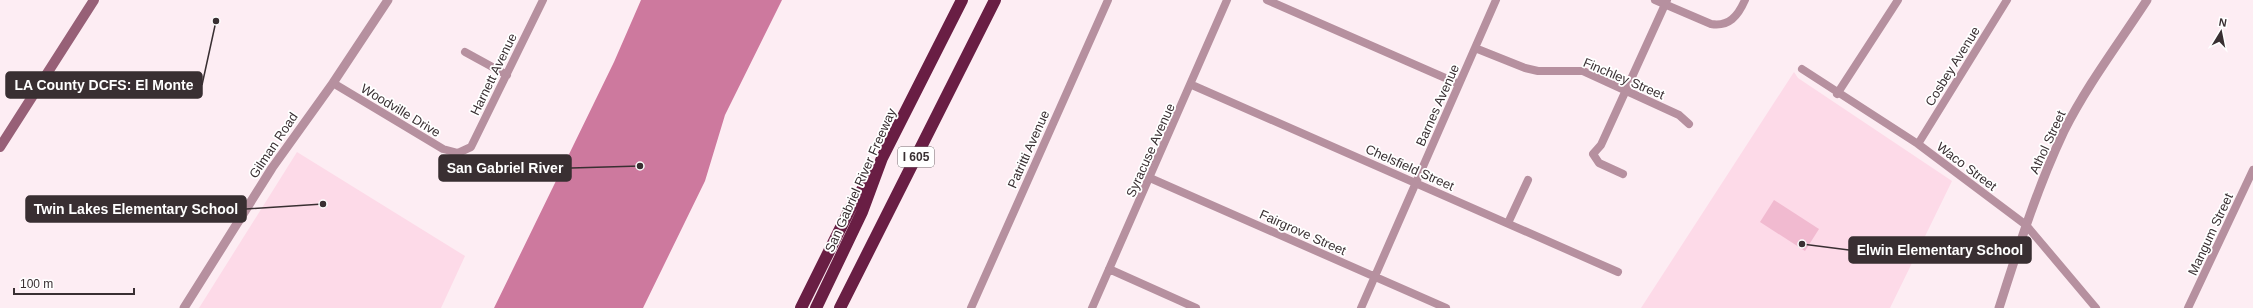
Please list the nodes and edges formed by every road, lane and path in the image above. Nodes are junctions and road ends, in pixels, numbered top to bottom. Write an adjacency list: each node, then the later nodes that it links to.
1 (94, 0): 29 (main road)
2 (388, 0): 22 (street, Gilman Road)
3 (543, 0): 21 (street, Harnett Avenue)
4 (958, 0): 17 (highway)
5 (962, 0): 17 (highway, San Gabriel River Freeway / I 605)
6 (1108, 0): 46 (street, Patritti Avenue)
7 (1227, 0): 24 (street, Syracuse Avenue)
8 (1267, 0): 23 (street)
9 (1496, 0): 18 (street, Barnes Avenue)
10 (1655, 0): 16 (street)
11 (1745, 0): 16 (street)
12 (1898, 0): 26 (street)
13 (2007, 0): 28 (street, Cosbey Avenue)
14 (2147, 0): 38 (street, Athol Street)
15 (994, 2): 45 (highway, I 605)
16 (1666, 2): 25 (street)
17 (942, 42): 31 (highway, San Gabriel River Freeway / I 605)
18 (1475, 48): 23 (street, Barnes Avenue); 25 (street, Finchley Street)
19 (465, 52): 21 (street)
20 (1802, 69): 26 (street, Waco Street)
21 (507, 75): 30 (street, Harnett Avenue)
22 (333, 84): 30 (street, Woodville Drive); 42 (street, Gilman Road)
23 (1459, 84): 36 (street, Barnes Avenue)
24 (1192, 85): 34 (street, Syracuse Avenue); 36 (street, Chelsfield Street)
25 (1626, 90): 27 (street, Finchley Street); 33 (street)
26 (1837, 94): 28 (street, Waco Street)
27 (1689, 124)
28 (1918, 144): 38 (street, Waco Street)
29 (0, 147)
30 (458, 153)
31 (882, 158): 43 (highway); 44 (highway, San Gabriel River Freeway / I 605)
32 (2253, 170): 53 (street, Mangum Street)
33 (1623, 174)
34 (1150, 178): 39 (street, Syracuse Avenue); 41 (street, Fairgrove Street)
35 (1528, 180): 37 (street)
36 (1416, 183): 37 (street, Chelsfield Street); 41 (street, Barnes Avenue)
37 (1508, 223): 40 (street, Chelsfield Street)
38 (2026, 225): 51 (street, Athol Street); 52 (street, Waco Street)
39 (1109, 269): 47 (street, Syracuse Avenue); 48 (street)
40 (1618, 272)
41 (1375, 277): 49 (street, Barnes Avenue); 50 (street, Fairgrove Street)
42 (184, 308)
43 (801, 308)
44 (816, 308)
45 (840, 308)
46 (971, 308)
47 (1092, 308)
48 (1196, 308)
49 (1361, 308)
50 (1446, 308)
51 (1999, 308)
52 (2096, 308)
53 (2188, 308)

